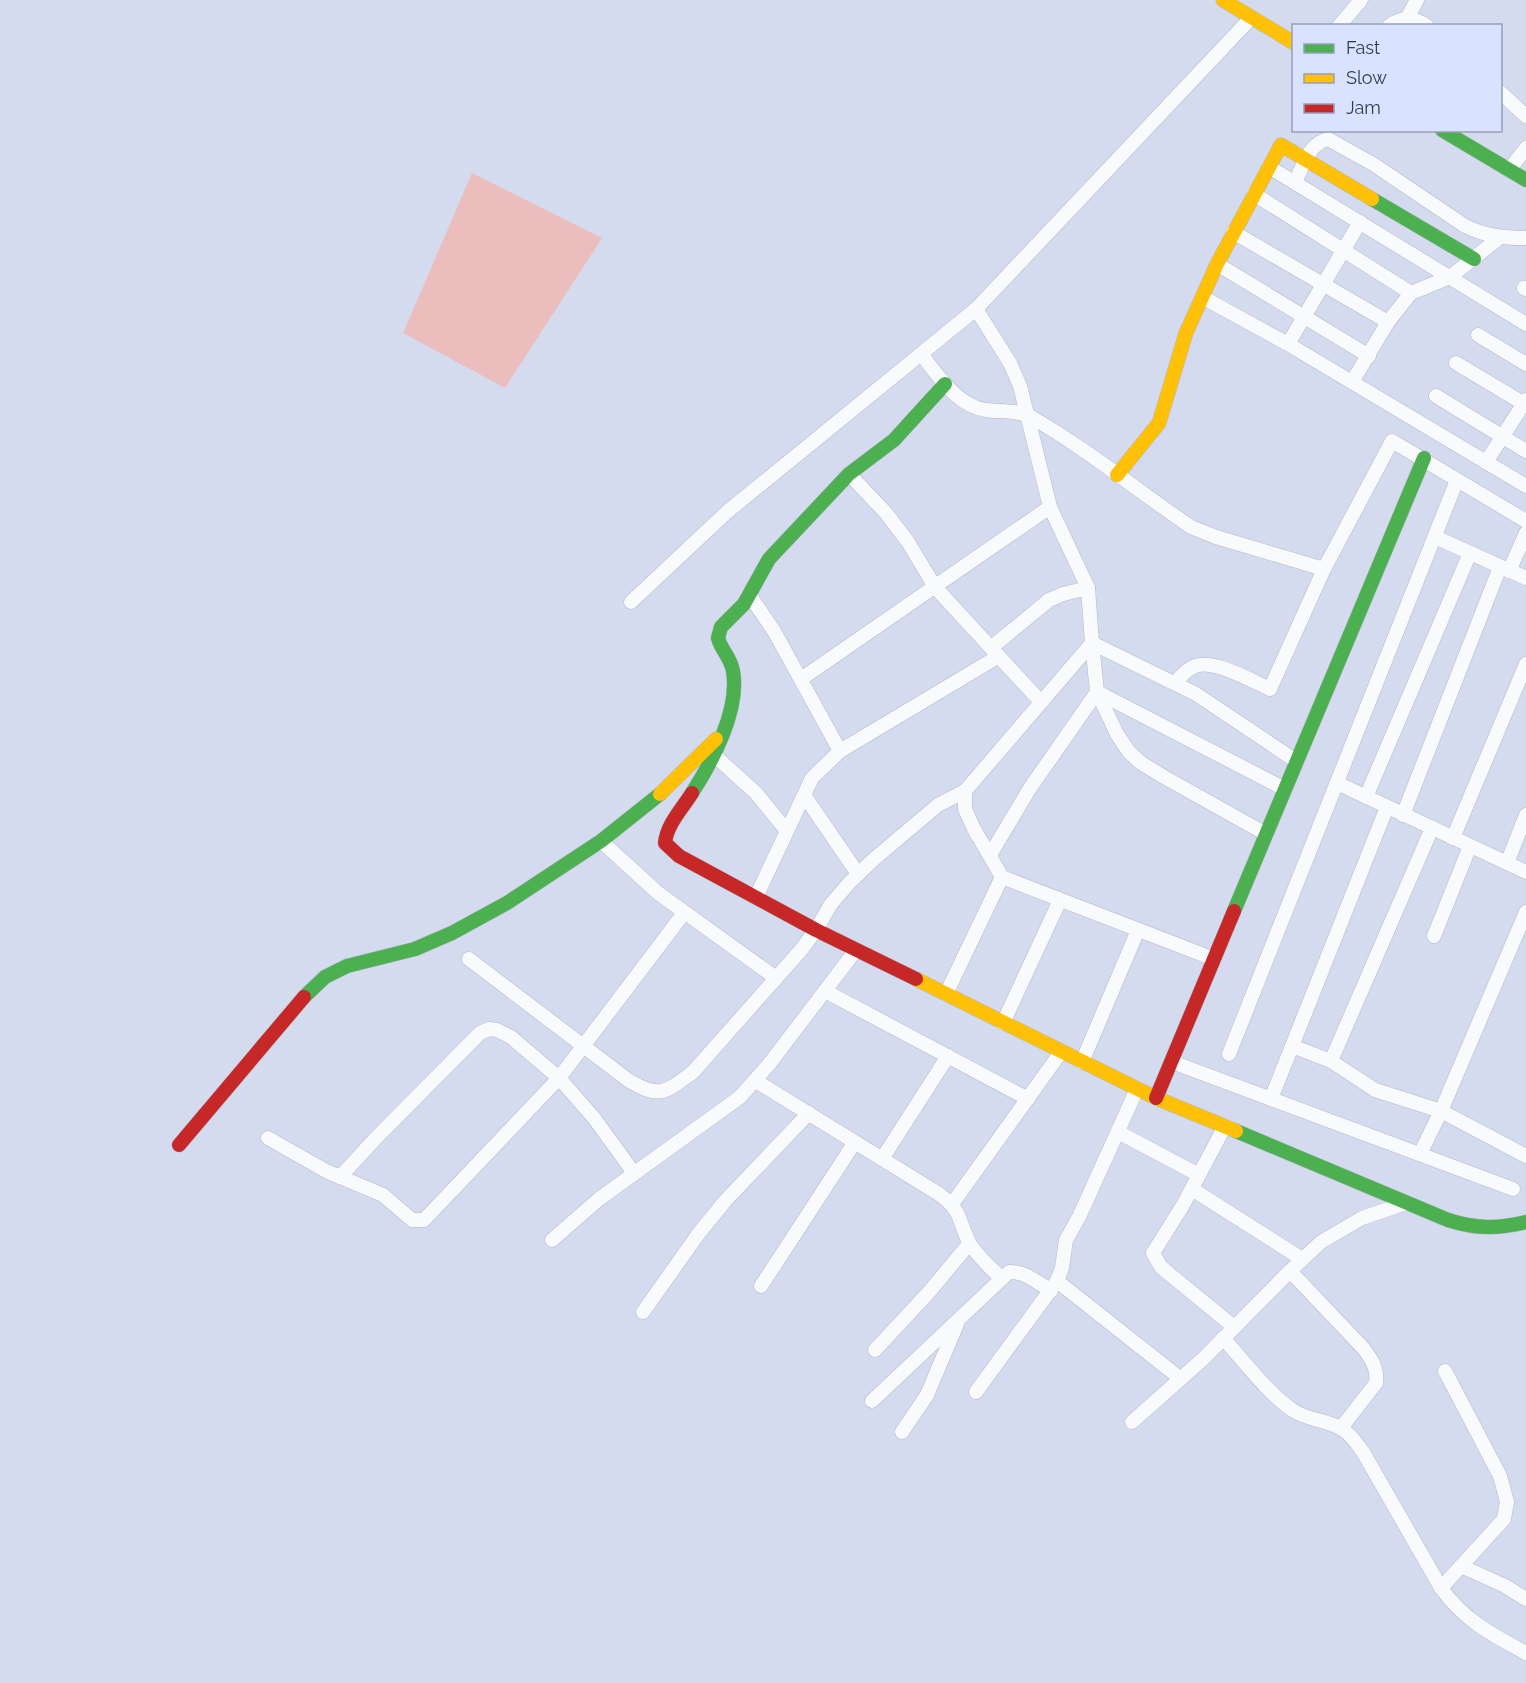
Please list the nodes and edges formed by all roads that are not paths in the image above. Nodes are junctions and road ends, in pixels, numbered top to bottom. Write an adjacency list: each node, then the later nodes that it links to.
1 (1222, 0): 4 (street)
2 (1361, 0): 6 (street)
3 (1417, 0): 5 (street)
4 (1251, 18): 9 (street); 31 (street)
5 (1407, 18): 7 (street); 8 (street)
6 (1341, 24)
7 (1391, 24)
8 (1424, 24)
9 (1292, 42)
10 (1502, 94): 11 (street)
11 (1526, 116)
12 (1445, 132): 16 (street)
13 (1526, 148): 16 (street)
14 (1306, 160): 15 (street); 18 (street); 22 (street); 25 (street)
15 (1269, 167): 18 (street); 19 (street)
16 (1509, 170): 17 (street)
17 (1526, 180)
18 (1295, 182): 20 (street)
19 (1254, 194): 21 (street); 24 (street)
20 (1360, 222): 24 (street); 27 (street)
21 (1233, 232): 26 (street); 28 (street)
22 (1499, 238): 23 (street); 25 (street)
23 (1526, 238)
24 (1343, 251): 28 (street); 29 (street)
25 (1474, 259): 27 (street)
26 (1217, 264): 30 (street); 32 (street)
27 (1450, 277): 29 (street); 34 (street)
28 (1324, 284): 32 (street); 33 (street)
29 (1412, 293): 33 (street)
30 (1202, 297): 36 (street); 51 (street)
31 (976, 309): 37 (street); 45 (street)
32 (1305, 316): 36 (street); 38 (street)
33 (1388, 322): 38 (street)
34 (1526, 324)
35 (1478, 336): 40 (street)
36 (1288, 344): 41 (street)
37 (921, 354): 42 (street); 65 (street)
38 (1369, 356): 41 (street)
39 (1456, 363): 44 (street)
40 (1526, 364)
41 (1352, 382): 49 (street)
42 (945, 384): 45 (street); 50 (street)
43 (1436, 396): 46 (street)
44 (1525, 403): 46 (street)
45 (1029, 415): 51 (street); 54 (street)
46 (1502, 437): 47 (street); 49 (street)
47 (1526, 451)
48 (1424, 458): 52 (street); 59 (street); 76 (street)
49 (1486, 462): 53 (street)
50 (849, 474): 62 (street); 64 (street)
51 (1117, 475): 59 (street)
52 (1457, 480): 55 (street); 57 (street)
53 (1526, 486)
54 (1050, 507): 62 (street); 63 (street)
55 (1526, 521)
56 (1526, 533): 60 (street)
57 (1435, 537): 58 (street); 77 (street)
58 (1470, 553): 60 (street); 81 (street)
59 (1324, 569): 70 (street)
60 (1505, 569): 61 (street); 83 (street)
61 (1526, 578)
62 (935, 587): 67 (street); 69 (street)
63 (1088, 588): 66 (street); 67 (street)
64 (750, 596): 69 (street); 73 (street)
65 (631, 602)
66 (1092, 643): 70 (street); 71 (street); 72 (street)
67 (996, 652): 72 (street); 74 (street)
68 (1526, 664): 88 (street)
69 (801, 679): 74 (street)
70 (1175, 683): 76 (street)
71 (1097, 692): 78 (street); 87 (street); 91 (street)
72 (1041, 702): 79 (street)
73 (724, 731): 75 (street); 89 (street)
74 (840, 752): 80 (street)
75 (714, 755): 86 (street); 96 (street)
76 (1296, 761): 78 (street)
77 (1337, 783): 81 (street); 113 (street)
78 (1285, 789): 87 (street)
79 (965, 791): 91 (street); 94 (street)
80 (804, 795): 86 (street); 94 (street)
81 (1366, 797): 82 (street)
82 (1387, 807): 83 (street); 110 (street)
83 (1403, 815): 85 (street)
84 (1526, 815): 92 (street)
85 (1432, 828): 88 (street); 115 (street)
86 (787, 831): 96 (street)
87 (1266, 834): 105 (street)
88 (1454, 838): 90 (street)
89 (601, 841): 98 (street); 130 (street)
90 (1470, 846): 92 (street); 102 (street)
91 (990, 855): 95 (street)
92 (1507, 863): 93 (street)
93 (1526, 872)
94 (858, 874): 100 (street)
95 (1002, 878): 97 (street); 108 (street)
96 (756, 897): 100 (street)
97 (1060, 900): 101 (street); 109 (street)
98 (684, 913): 106 (street); 111 (street)
99 (1525, 919): 124 (street)
100 (816, 930): 103 (street); 106 (street)
101 (1138, 930): 105 (street); 116 (street)
102 (1434, 936)
103 (856, 950): 107 (street); 108 (street)
104 (469, 959): 111 (street)
105 (1214, 959): 117 (street)
106 (776, 978): 111 (street)
107 (825, 991): 114 (street); 119 (street)
108 (946, 994): 109 (street)
109 (1003, 1023): 112 (street)
110 (1292, 1046): 115 (street); 123 (street)
111 (582, 1047): 118 (street)
112 (1061, 1052): 116 (street); 122 (street)
113 (1229, 1054)
114 (948, 1056): 122 (street); 133 (street)
115 (1331, 1061): 124 (street)
116 (1082, 1062): 120 (street)
117 (1172, 1062): 121 (street); 123 (street)
118 (559, 1078): 134 (street); 136 (street); 136 (street)
119 (756, 1081): 125 (street); 134 (street)
120 (1137, 1089): 121 (street); 127 (street)
121 (1156, 1098): 126 (street)
122 (1028, 1099): 139 (street)
123 (1271, 1099): 131 (street)
124 (1441, 1111): 131 (street); 132 (street)
125 (809, 1113): 129 (street); 149 (street)
126 (1224, 1128): 135 (street); 140 (street)
127 (1118, 1132): 135 (street); 148 (street)
128 (268, 1138): 136 (street)
129 (855, 1142): 133 (street); 147 (street)
130 (179, 1145)
131 (1420, 1154): 138 (street)
132 (1526, 1156)
133 (882, 1159): 139 (street)
134 (634, 1173): 142 (street)
135 (1199, 1174): 137 (street)
136 (340, 1178)
137 (1192, 1188): 144 (street); 151 (street)
138 (1513, 1189)
139 (952, 1203): 143 (street)
140 (1406, 1203): 141 (street); 144 (street)
141 (1526, 1222)
142 (552, 1240)
143 (969, 1244): 146 (street); 153 (street)
144 (1302, 1259): 145 (street)
145 (1290, 1270): 151 (street); 159 (street)
146 (1001, 1278): 148 (street); 150 (street)
147 (761, 1286)
148 (1054, 1286): 155 (street); 156 (street)
149 (643, 1312)
150 (960, 1317): 157 (street); 160 (street)
151 (1234, 1327): 152 (street)
152 (1223, 1338): 155 (street); 159 (street)
153 (874, 1350)
154 (1445, 1371): 161 (street)
155 (1180, 1380): 158 (street)
156 (976, 1392)
157 (872, 1401)
158 (1132, 1422)
159 (1341, 1428): 162 (street)
160 (902, 1432)
161 (1461, 1566): 162 (street); 163 (street)
162 (1441, 1588): 164 (street)
163 (1525, 1597)
164 (1526, 1653)

